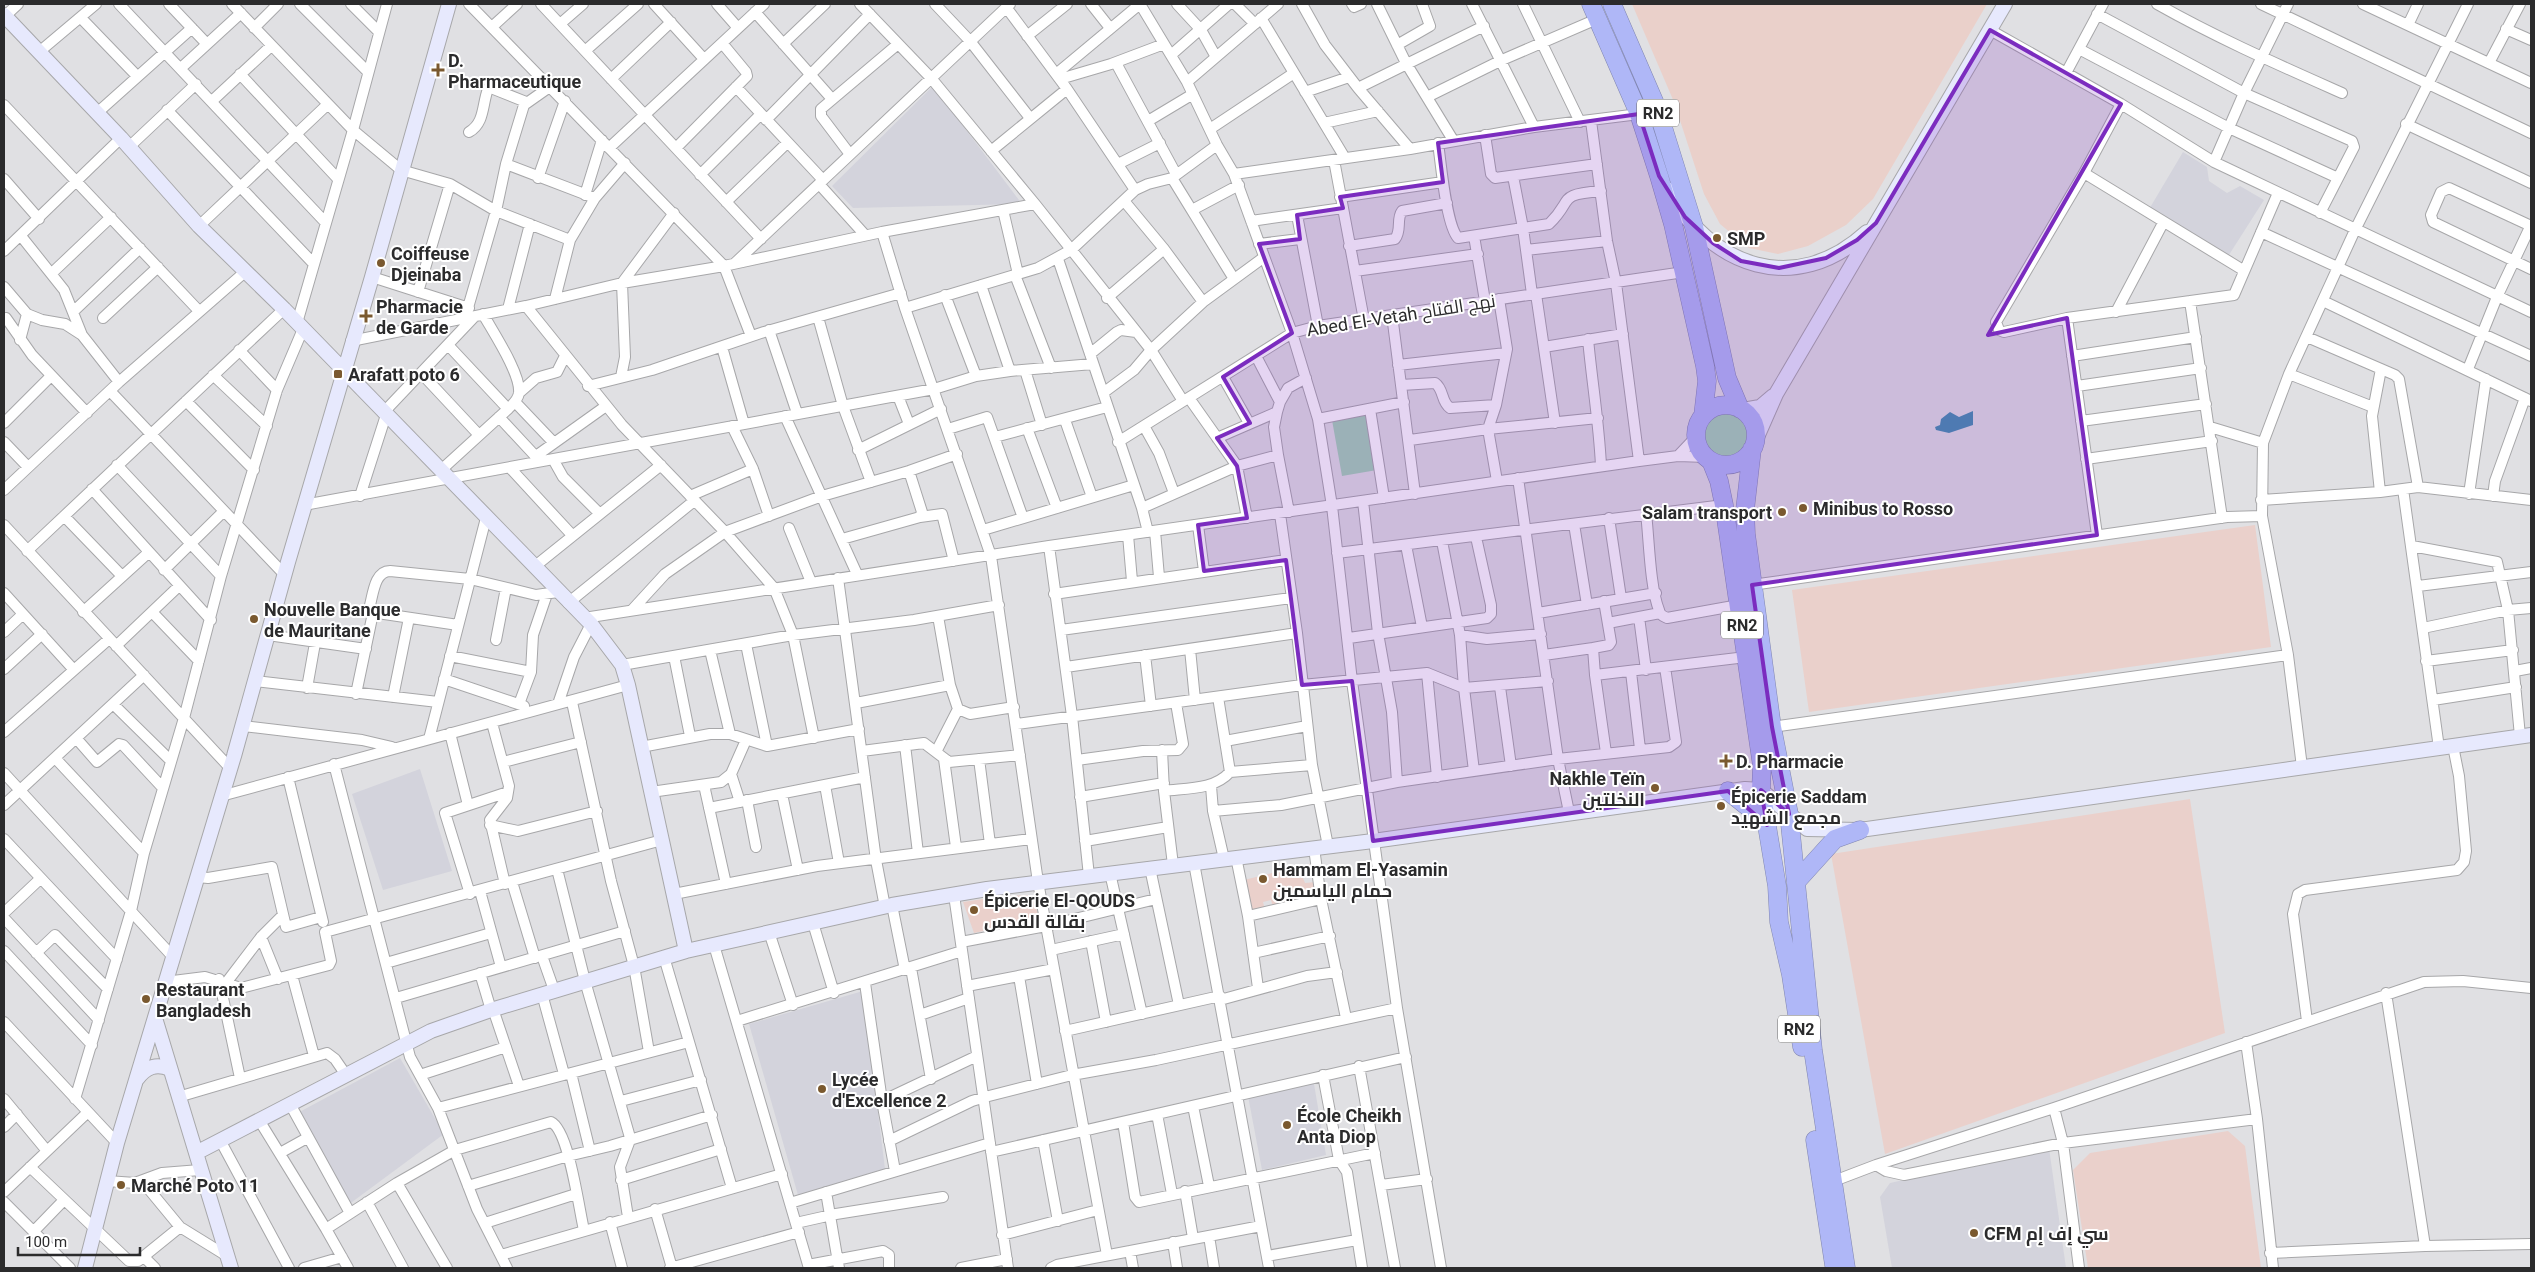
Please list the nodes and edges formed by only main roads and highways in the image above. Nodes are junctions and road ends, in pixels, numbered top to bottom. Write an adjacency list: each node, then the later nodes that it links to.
1 (1612, 4): 3 (highway, RN2)
2 (1594, 11): 4 (highway, RN2)
3 (1742, 410): 4 (highway); 5 (highway)
4 (1703, 416): 6 (highway)
5 (1753, 447): 6 (highway); 10 (highway, RN2)
6 (1709, 459): 8 (highway, RN2)
7 (1728, 791): 8 (highway)
8 (1767, 825): 11 (highway, RN2)
9 (1860, 830): 10 (highway)
10 (1797, 881): 12 (highway, RN2)
11 (1834, 1268)
12 (1846, 1268)

